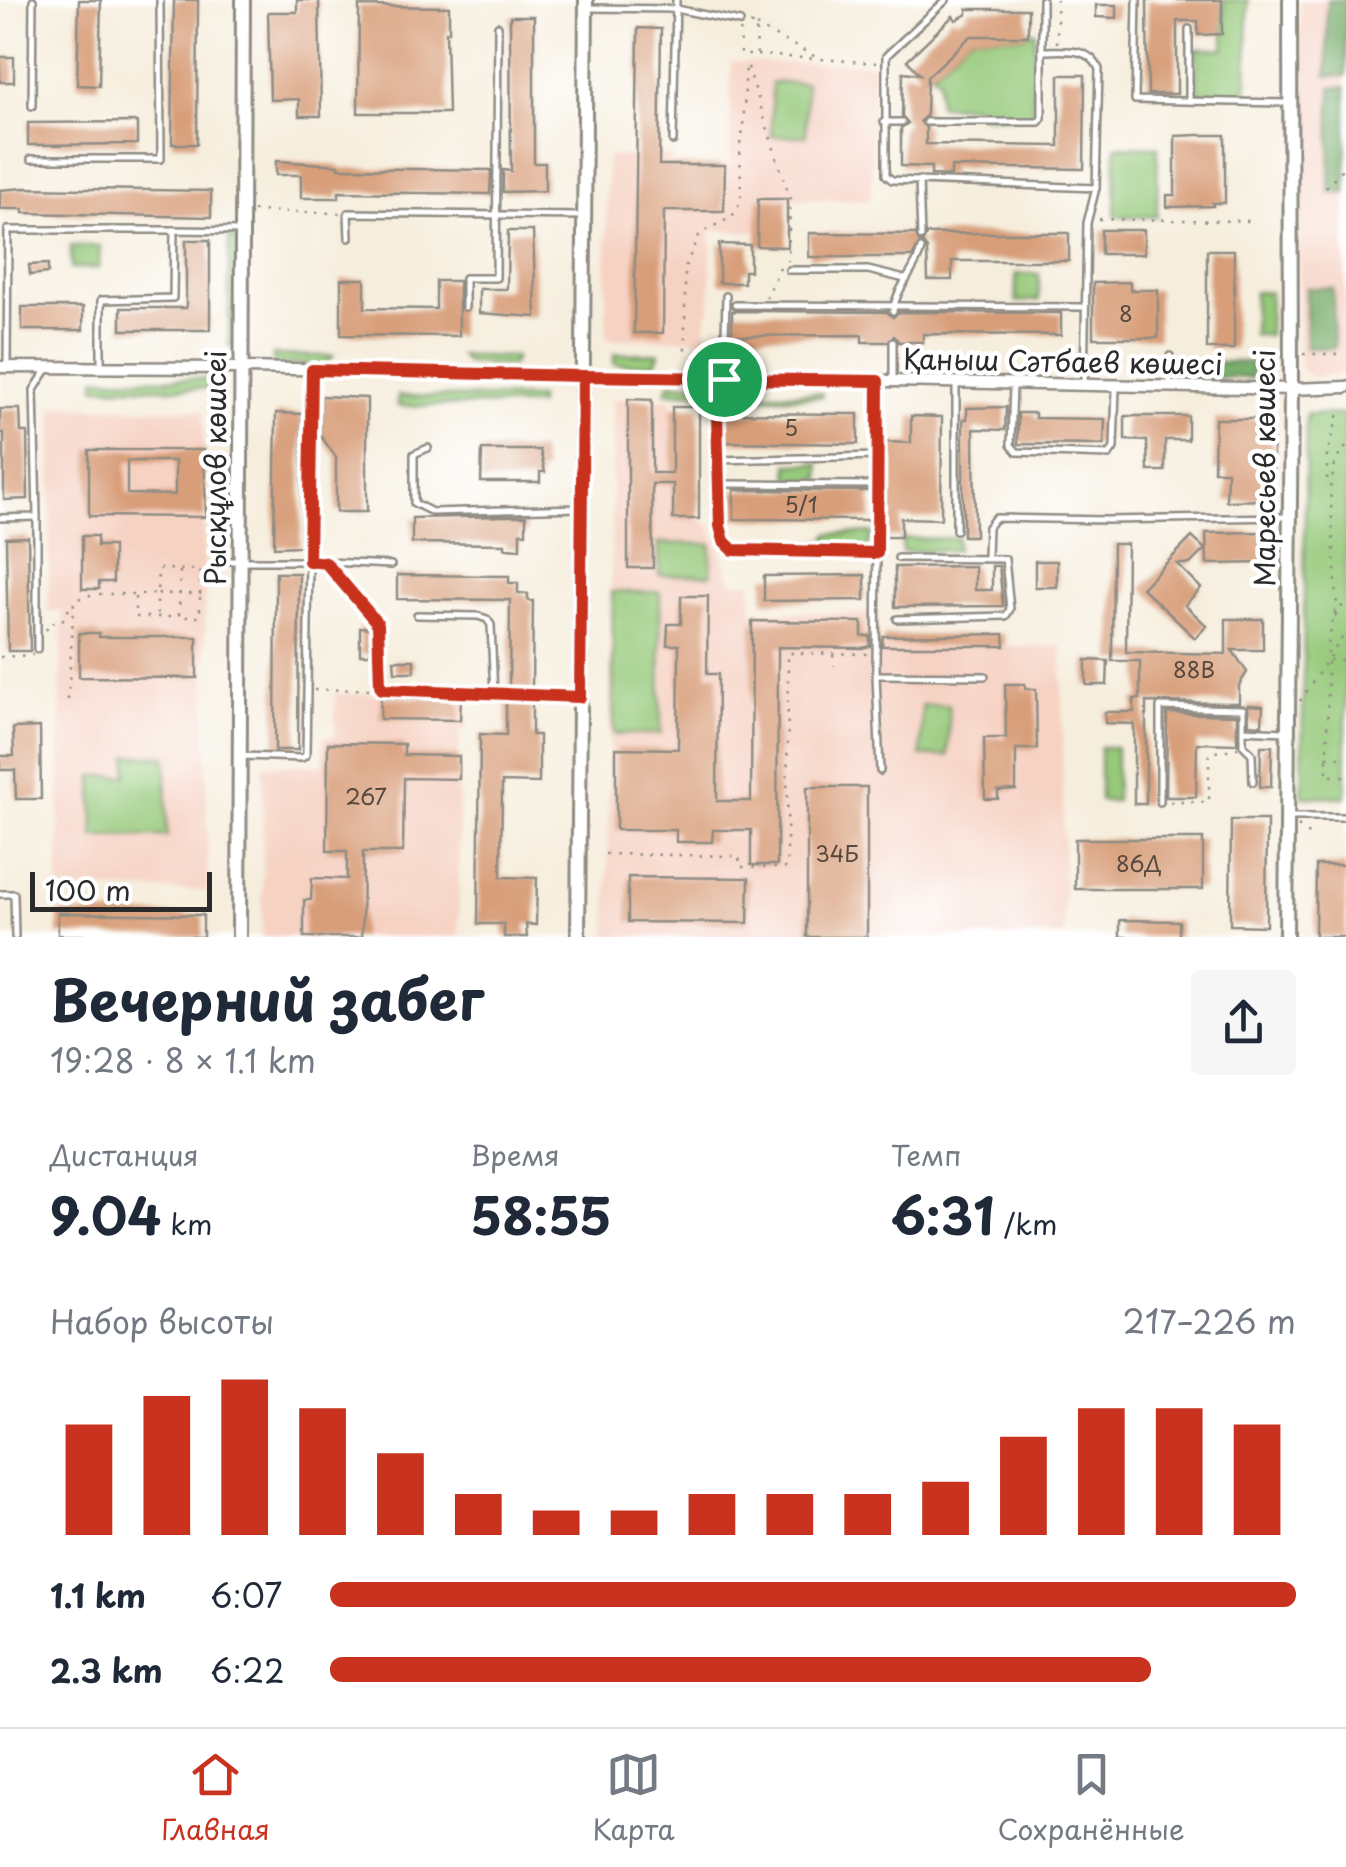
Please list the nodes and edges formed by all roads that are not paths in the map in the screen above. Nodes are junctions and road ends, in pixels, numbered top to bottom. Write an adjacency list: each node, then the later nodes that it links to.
1 (33, 0): 17 (lane)
2 (160, 0): 22 (lane)
3 (242, 0): 30 (street, Рысқұлов көшсеі)
4 (676, 0): 10 (lane)
5 (946, 0): 18 (lane)
6 (1042, 0): 14 (lane)
7 (1137, 0): 15 (lane)
8 (1290, 0): 16 (street, Маресьев көшесі)
9 (586, 4): 10 (lane); 26 (street)
10 (676, 9): 11 (lane); 21 (lane)
11 (740, 22)
12 (498, 26): 25 (lane)
13 (1189, 30): 15 (lane)
14 (1042, 51): 20 (lane); 24 (lane)
15 (1189, 101): 16 (lane)
16 (1290, 103): 59 (street, Маресьев көшесі)
17 (32, 106)
18 (884, 122): 19 (lane); 23 (lane)
19 (902, 122)
20 (926, 122)
21 (673, 141)
22 (31, 159)
23 (919, 180): 24 (lane); 31 (lane)
24 (1096, 188): 41 (lane)
25 (498, 213): 26 (lane); 32 (lane); 39 (lane)
26 (584, 216): 49 (street)
27 (0, 230): 28 (lane)
28 (8, 230): 29 (lane); 37 (lane)
29 (174, 230): 30 (lane); 47 (lane)
30 (242, 231): 46 (street, Рысқұлов көшсеі)
31 (921, 236)
32 (348, 238)
33 (921, 249): 35 (lane)
34 (789, 270): 35 (lane)
35 (905, 279): 40 (lane)
36 (726, 296): 50 (lane)
37 (4, 299): 44 (lane)
38 (736, 305): 40 (lane)
39 (465, 307)
40 (893, 308): 41 (lane)
41 (1084, 308): 55 (lane)
42 (893, 342): 52 (lane)
43 (1170, 356): 57 (lane)
44 (3, 367): 45 (street, Қаныш Сәтбаев көшесі)
45 (48, 368): 47 (street, Қаныш Сәтбаев көшесі); 67 (lane)
46 (242, 368): 47 (street, Қаныш Сәтбаев көшесі); 48 (street, Қаныш Сәтбаев көшесі); 74 (street, Рысқұлов көшсеі)
47 (101, 369)
48 (312, 370): 49 (street, Қаныш Сәтбаев көшесі); 75 (lane)
49 (583, 376): 50 (street, Қаныш Сәтбаев көшесі); 65 (street)
50 (720, 379): 51 (street, Қаныш Сәтбаев көшесі); 62 (lane)
51 (878, 381): 52 (street, Қаныш Сәтбаев көшесі); 61 (lane)
52 (893, 381): 53 (street, Қаныш Сәтбаев көшесі)
53 (956, 382): 54 (street, Қаныш Сәтбаев көшесі); 69 (lane)
54 (1013, 384): 55 (street, Қаныш Сәтбаев көшесі); 56 (lane)
55 (1084, 384): 56 (street, Қаныш Сәтбаев көшесі)
56 (1116, 385): 57 (street, Қаныш Сәтбаев көшесі)
57 (1170, 386): 59 (street, Қаныш Сәтбаев көшесі)
58 (1346, 386): 59 (street, Қаныш Сәтбаев көшесі)
59 (1291, 389): 66 (street, Маресьев көшесі)
60 (428, 448): 65 (lane)
61 (877, 456): 62 (lane); 64 (lane)
62 (718, 460): 63 (lane)
63 (719, 484): 64 (lane); 70 (lane)
64 (877, 485): 70 (lane)
65 (582, 508): 84 (street)
66 (1290, 516): 71 (lane); 85 (street, Маресьев көшесі)
67 (37, 517): 68 (lane); 80 (lane)
68 (0, 518)
69 (956, 530)
70 (877, 553): 81 (lane)
71 (987, 556): 72 (lane); 79 (lane)
72 (898, 558)
73 (224, 561): 74 (lane)
74 (240, 561): 75 (lane); 87 (street, Рысқұлов көшсеі)
75 (309, 561): 76 (lane); 87 (lane)
76 (326, 563): 77 (lane); 83 (lane)
77 (391, 565)
78 (417, 615): 83 (lane)
79 (897, 619)
80 (37, 648)
81 (876, 676): 82 (lane); 88 (lane)
82 (985, 676)
83 (494, 694): 84 (lane)
84 (580, 697): 96 (street)
85 (1288, 725): 86 (lane); 92 (street, Маресьев көшесі)
86 (1243, 730): 89 (lane); 90 (lane)
87 (239, 756): 95 (street, Рысқұлов көшсеі)
88 (880, 771)
89 (1252, 782)
90 (1160, 802)
91 (1346, 817): 92 (lane)
92 (1292, 821): 97 (street, Маресьев көшесі)
93 (0, 894): 94 (lane)
94 (14, 937)
95 (239, 937)
96 (578, 937)
97 (1286, 937)

